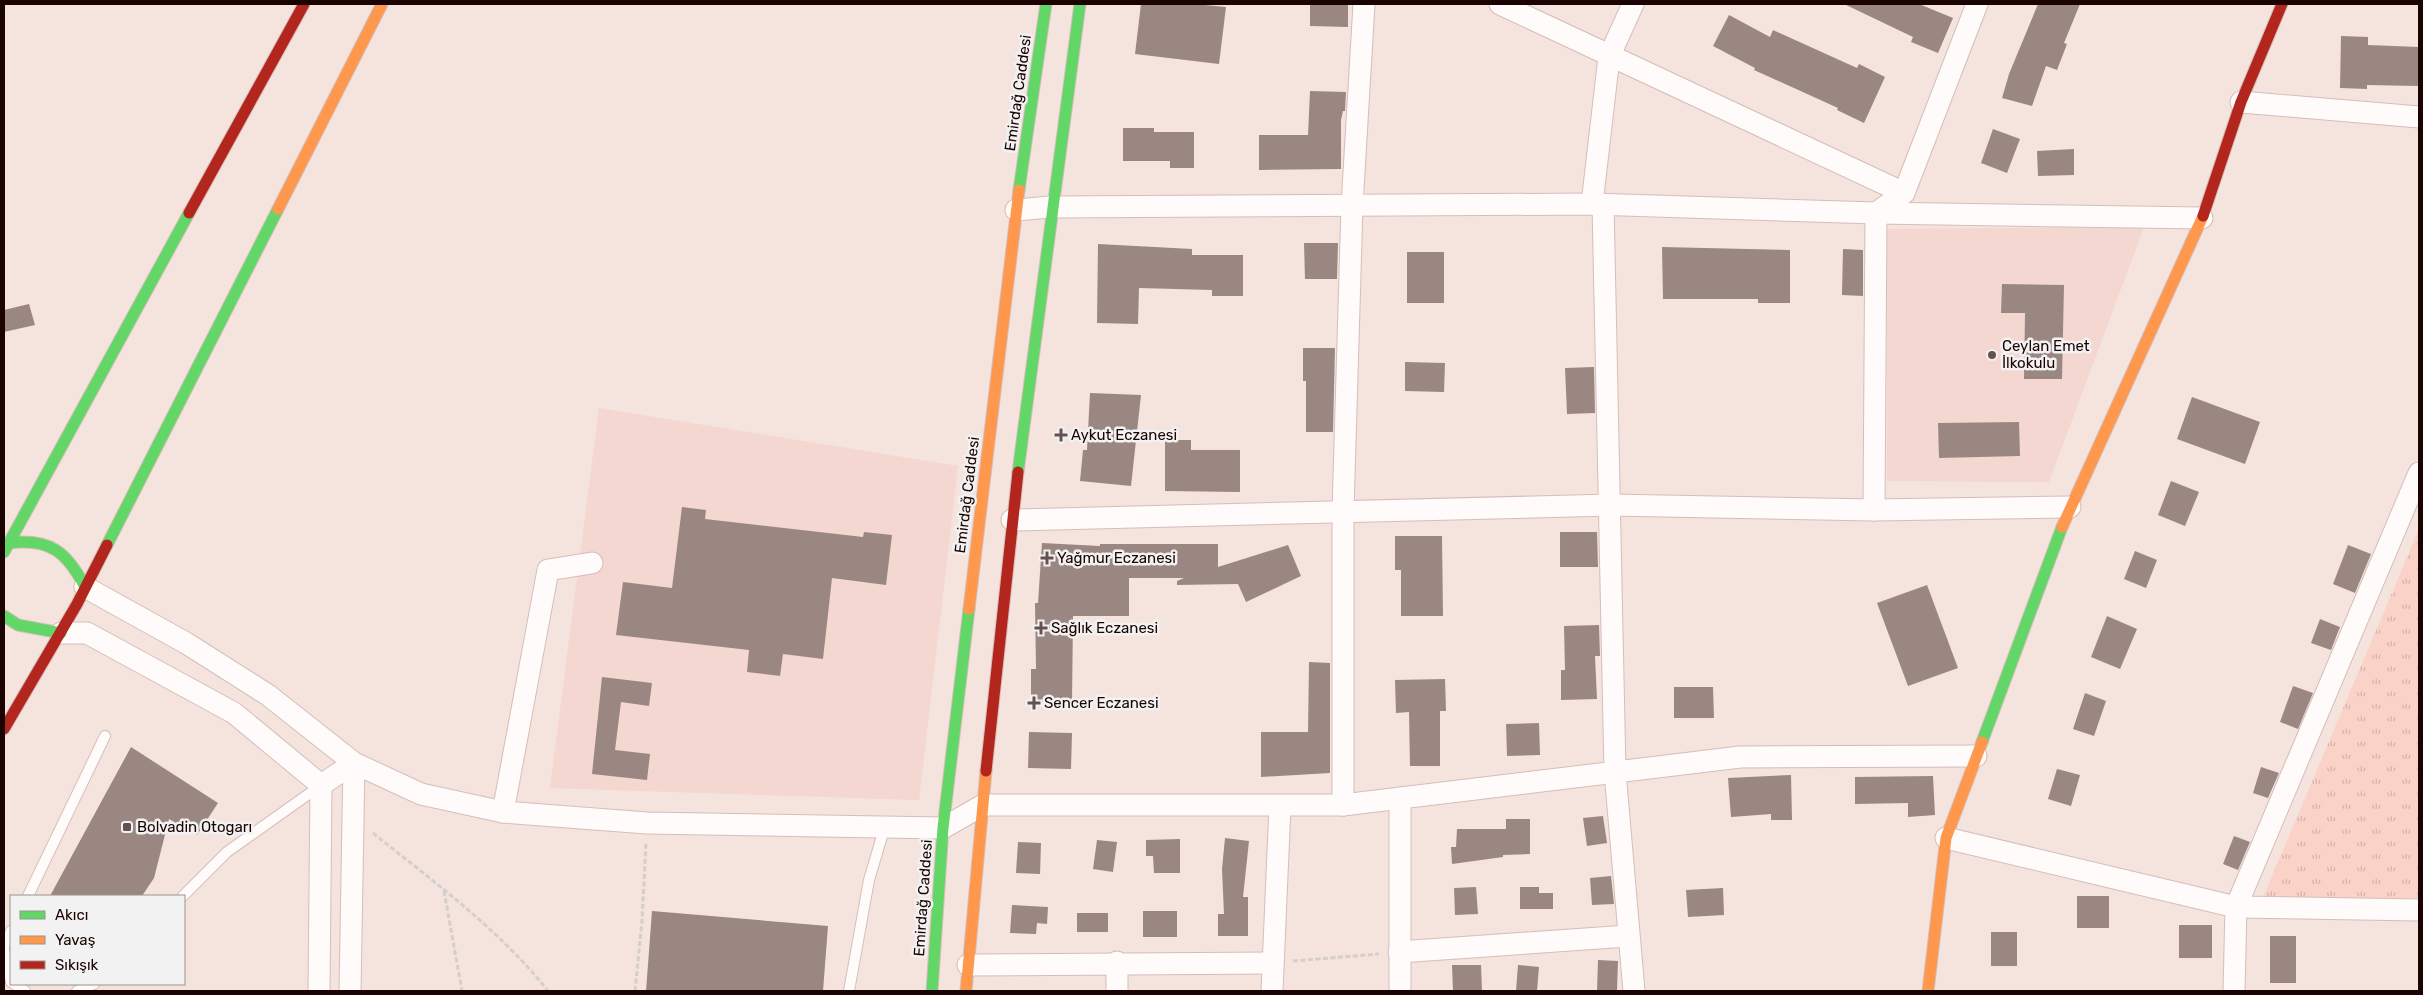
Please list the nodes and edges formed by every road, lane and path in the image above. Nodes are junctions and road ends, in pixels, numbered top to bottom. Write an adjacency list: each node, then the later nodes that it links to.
1 (304, 4): 26 (main road)
2 (382, 4): 28 (main road)
3 (1046, 4): 17 (main road, Emirdağ Caddesi)
4 (1080, 4): 16 (main road)
5 (1364, 4): 15 (street)
6 (1500, 4): 10 (street)
7 (1633, 4): 10 (street)
8 (2282, 4): 11 (main road)
9 (1973, 5): 13 (street)
10 (1609, 57): 13 (street); 14 (street)
11 (2241, 102): 12 (street); 19 (main road)
12 (2419, 117)
13 (1904, 193): 18 (street)
14 (1598, 204): 15 (street); 18 (street); 21 (street)
15 (1352, 206): 16 (street); 24 (street)
16 (1050, 207): 17 (street); 25 (main road)
17 (1016, 210): 45 (main road, Emirdağ Caddesi)
18 (1876, 213): 19 (street); 23 (street)
19 (2202, 218): 22 (main road)
20 (2419, 473): 50 (street)
21 (1610, 505): 23 (street); 24 (street); 35 (street)
22 (2070, 507): 23 (street); 33 (main road)
23 (1874, 510)
24 (1343, 512): 25 (street); 39 (street)
25 (1012, 520): 38 (main road)
26 (6, 547): 28 (main road)
27 (592, 563): 41 (street)
28 (85, 587): 30 (main road); 34 (street)
29 (4, 616): 30 (main road)
30 (61, 633): 31 (main road); 36 (street)
31 (4, 729)
32 (105, 736): 48 (lane)
33 (1976, 756): 35 (street); 46 (main road)
34 (354, 763): 36 (street); 41 (street); 42 (street)
35 (1615, 772): 37 (street); 53 (street)
36 (321, 785): 49 (lane); 62 (street)
37 (1400, 798): 39 (street); 55 (street)
38 (983, 805): 40 (street); 45 (street); 58 (main road)
39 (1343, 805): 40 (street)
40 (1280, 806): 57 (street)
41 (503, 812): 43 (street)
42 (352, 817): 47 (path); 63 (street)
43 (647, 823): 44 (street); 66 (path)
44 (885, 826): 45 (street); 67 (lane)
45 (942, 828): 68 (main road, Emirdağ Caddesi)
46 (1946, 838): 50 (street); 74 (main road)
47 (443, 890): 64 (path); 65 (path)
48 (28, 895)
49 (184, 895)
50 (2236, 907): 51 (street); 75 (street)
51 (2419, 910)
52 (10, 933): 54 (lane)
53 (1628, 936): 55 (street); 73 (street)
54 (4, 948): 59 (lane)
55 (1399, 952): 57 (path); 72 (street)
56 (1117, 962): 57 (street); 58 (street); 70 (street)
57 (1273, 963): 71 (street)
58 (968, 964): 69 (main road)
59 (10, 971)
60 (92, 985): 61 (lane)
61 (77, 991)
62 (319, 991)
63 (350, 991)
64 (462, 991)
65 (548, 991)
66 (635, 991)
67 (849, 991)
68 (932, 991)
69 (966, 991)
70 (1117, 991)
71 (1272, 991)
72 (1400, 991)
73 (1634, 991)
74 (1928, 991)
75 (2234, 991)

